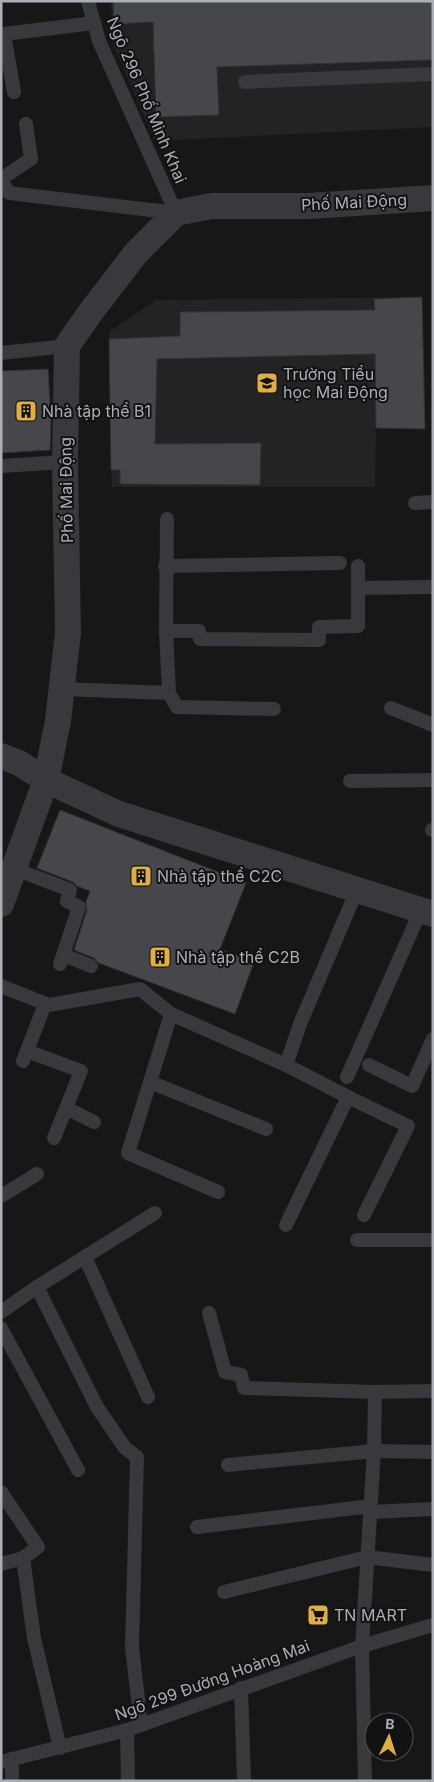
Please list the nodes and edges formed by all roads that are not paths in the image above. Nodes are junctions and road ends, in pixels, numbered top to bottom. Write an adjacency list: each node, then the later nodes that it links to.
1 (88, 1): 2 (lane, Ngõ 296 Phố Minh Khai)
2 (94, 23): 5 (lane); 9 (lane, Ngõ 296 Phố Minh Khai)
3 (433, 74): 4 (lane)
4 (245, 82)
5 (14, 92)
6 (26, 124): 7 (lane)
7 (1, 179): 9 (lane)
8 (433, 198): 9 (street, Phố Mai Động)
9 (176, 212): 10 (street)
10 (67, 346): 11 (lane); 12 (street, Phố Mai Động)
11 (1, 353)
12 (65, 462): 13 (lane); 23 (street, Phố Mai Động)
13 (1, 466)
14 (433, 502): 15 (lane)
15 (414, 503)
16 (166, 519): 18 (lane)
17 (340, 563): 18 (lane)
18 (165, 566): 22 (lane)
19 (358, 566): 21 (lane)
20 (433, 587): 21 (lane)
21 (358, 588): 22 (lane)
22 (166, 632): 24 (lane)
23 (62, 689): 24 (lane); 29 (street, Phố Mai Động)
24 (168, 693): 26 (lane)
25 (391, 708): 27 (lane)
26 (274, 709)
27 (433, 725)
28 (1, 756): 29 (street)
29 (46, 780): 32 (street, Phố Mai Động); 33 (street)
30 (433, 780): 31 (lane)
31 (350, 781)
32 (15, 869): 34 (street, Phố Mai Động); 36 (lane)
33 (357, 890): 35 (street); 41 (lane)
34 (1, 904)
35 (427, 912): 43 (lane)
36 (91, 966)
37 (1, 986): 38 (lane)
38 (45, 1004): 39 (lane); 46 (lane)
39 (171, 1014): 41 (lane); 44 (lane)
40 (433, 1039): 42 (lane)
41 (286, 1064): 45 (lane)
42 (369, 1065)
43 (347, 1077)
44 (150, 1082): 48 (lane); 51 (lane)
45 (348, 1097): 54 (lane); 55 (lane)
46 (66, 1108): 47 (lane); 49 (lane)
47 (94, 1122)
48 (266, 1129)
49 (54, 1138)
50 (37, 1174): 52 (lane)
51 (218, 1192)
52 (1, 1196)
53 (154, 1213): 58 (lane)
54 (364, 1215)
55 (286, 1225)
56 (356, 1240): 57 (lane)
57 (433, 1240)
58 (85, 1257): 59 (lane); 65 (lane)
59 (37, 1287): 60 (lane); 82 (lane)
60 (1, 1312)
61 (209, 1313): 64 (lane)
62 (1, 1328): 69 (lane)
63 (433, 1391): 64 (lane)
64 (375, 1392): 66 (lane)
65 (148, 1397)
66 (374, 1451): 67 (lane); 68 (lane); 71 (lane)
67 (433, 1452)
68 (228, 1465)
69 (78, 1470)
70 (1, 1492): 75 (lane)
71 (371, 1509): 72 (lane); 73 (lane); 74 (lane)
72 (433, 1509)
73 (197, 1527)
74 (366, 1557): 77 (lane); 78 (lane); 80 (lane)
75 (23, 1558): 76 (lane); 84 (lane)
76 (1, 1564)
77 (433, 1565)
78 (224, 1592)
79 (433, 1625): 80 (lane, Ngõ 299 Đường Hoàng Mai)
80 (362, 1646): 81 (lane, Ngõ 299 Đường Hoàng Mai); 89 (lane)
81 (242, 1688): 82 (lane, Ngõ 299 Đường Hoàng Mai); 88 (lane)
82 (142, 1725): 83 (lane, Ngõ 299 Đường Hoàng Mai)
83 (127, 1730): 84 (lane, Ngõ 299 Đường Hoàng Mai); 87 (lane)
84 (60, 1748): 85 (lane, Ngõ 299 Đường Hoàng Mai)
85 (7, 1761): 86 (lane)
86 (12, 1781)
87 (128, 1781)
88 (244, 1781)
89 (366, 1781)

